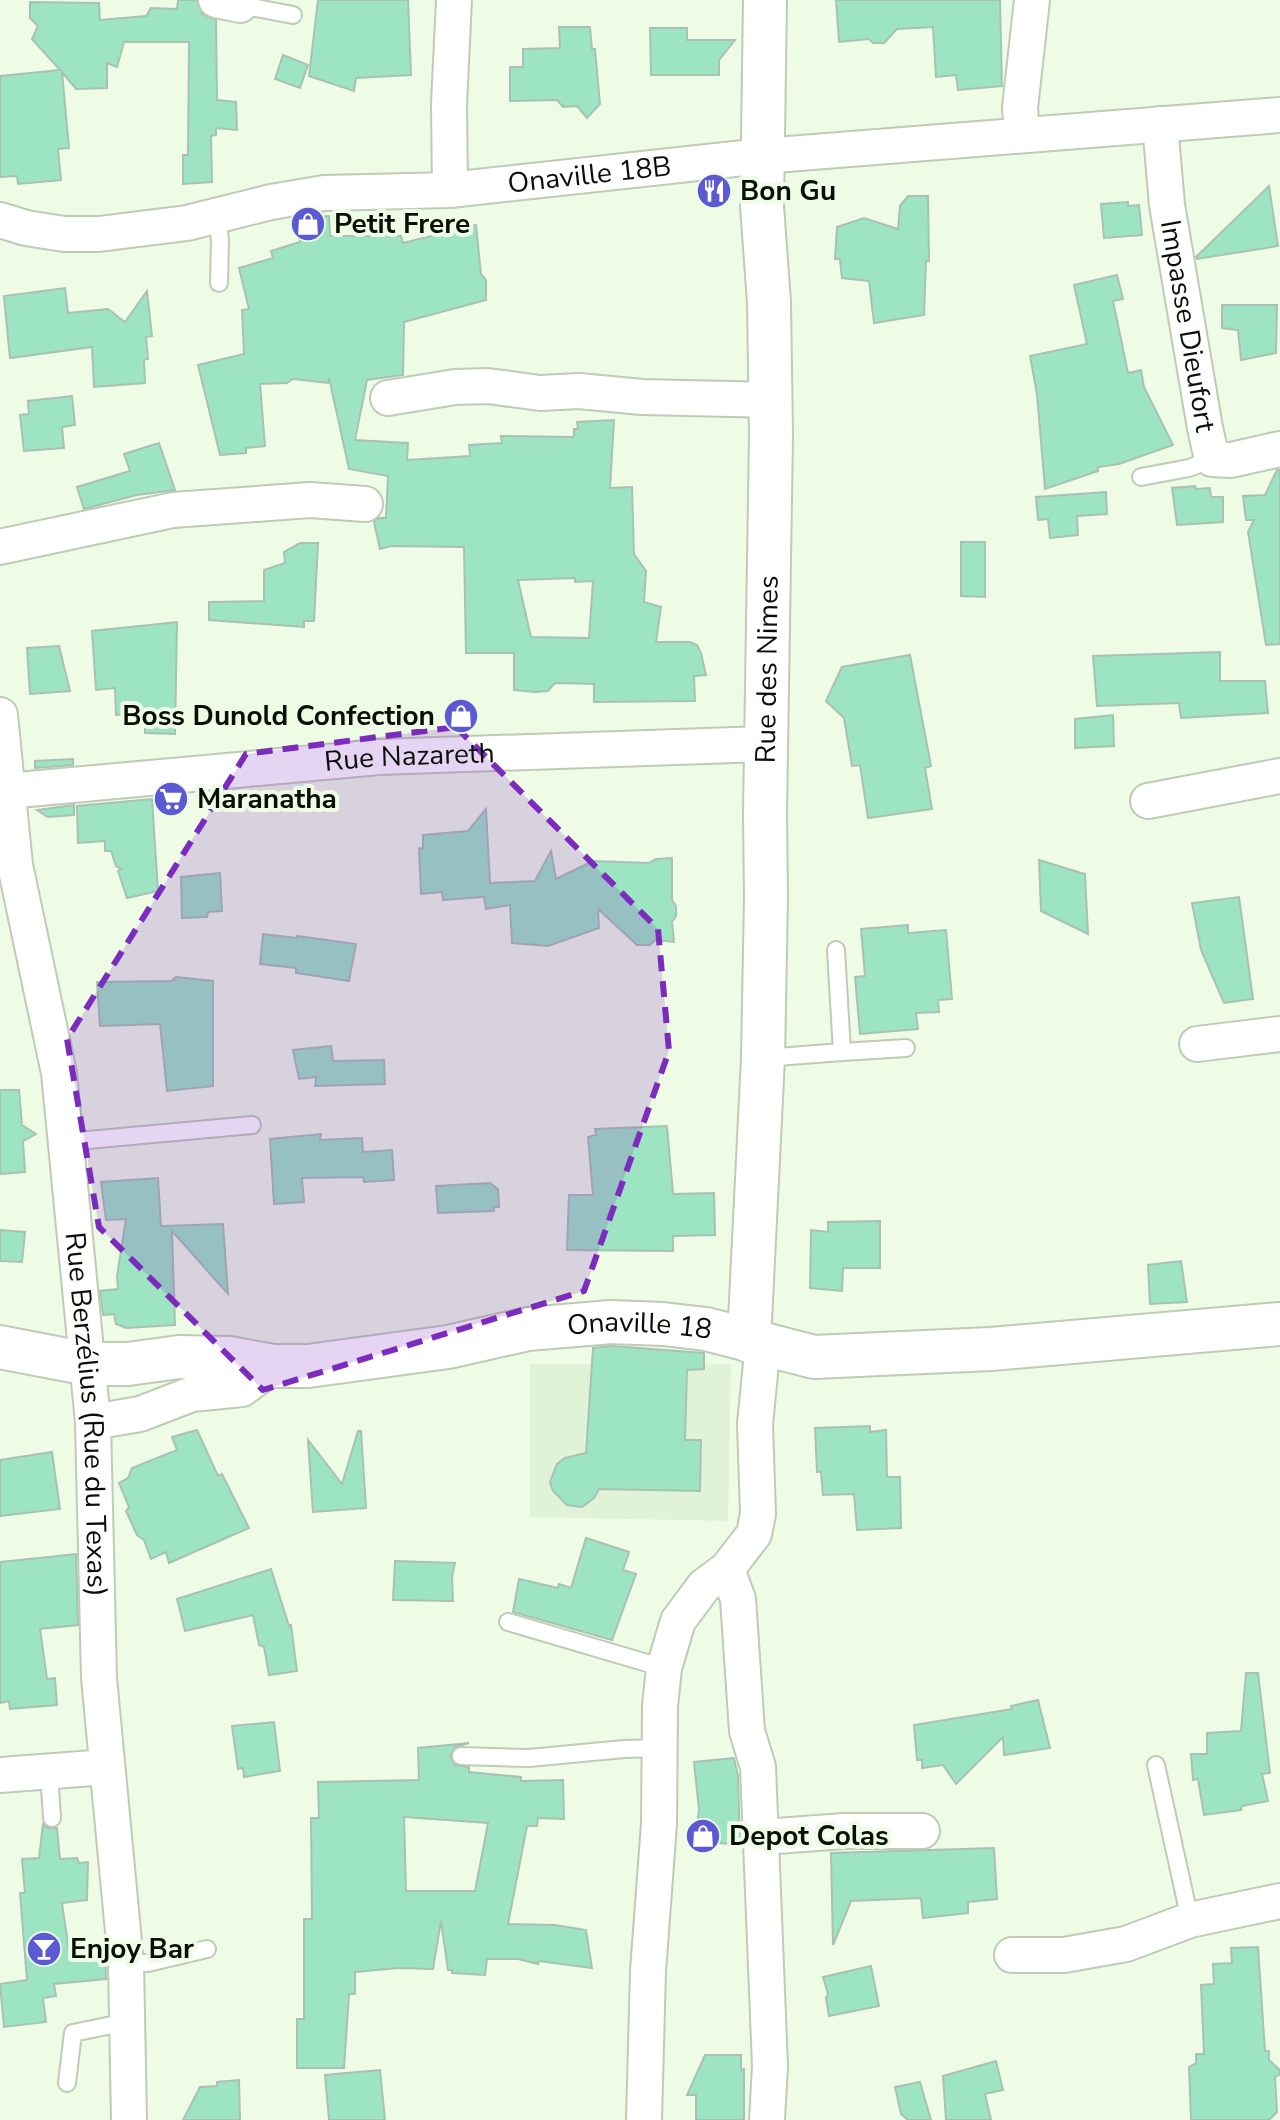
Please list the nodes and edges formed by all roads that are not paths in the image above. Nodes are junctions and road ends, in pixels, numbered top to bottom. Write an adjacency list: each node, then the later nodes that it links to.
1 (454, 0): 10 (street)
2 (765, 0): 9 (street, Rue des Nimes)
3 (1032, 0): 8 (street)
4 (228, 2): 5 (lane)
5 (293, 15)
6 (1280, 115): 7 (street, Onaville 18B)
7 (1160, 124): 8 (street, Onaville 18B); 17 (street, Impasse Dieufort)
8 (1022, 135): 9 (street, Onaville 18B)
9 (762, 156): 10 (street, Onaville 18B); 15 (street, Rue des Nimes)
10 (450, 190): 11 (street, Onaville 18B)
11 (217, 217): 12 (street, Onaville 18B); 13 (lane)
12 (0, 220)
13 (219, 283)
14 (388, 398): 15 (street)
15 (770, 400): 22 (street, Rue des Nimes)
16 (1280, 449): 17 (street, Impasse Dieufort)
17 (1212, 459): 18 (lane)
18 (1141, 477)
19 (365, 504): 20 (street)
20 (0, 547)
21 (0, 715): 24 (street, Rue Berzélius (Rue du Texas))
22 (766, 744): 24 (street, Rue Nazareth); 31 (street, Rue des Nimes)
23 (1280, 776): 25 (street)
24 (7, 791): 33 (street, Rue Berzélius (Rue du Texas))
25 (1148, 801)
26 (836, 950): 30 (lane)
27 (1280, 1034): 28 (street)
28 (1197, 1044)
29 (906, 1048): 30 (lane)
30 (842, 1052): 31 (lane)
31 (763, 1058): 35 (street, Rue des Nimes)
32 (252, 1125): 33 (lane)
33 (66, 1142): 37 (street, Rue Berzélius (Rue du Texas))
34 (1280, 1324): 35 (street, Onaville 18)
35 (756, 1342): 38 (street, Onaville 18); 40 (street)
36 (0, 1347): 37 (street, Onaville 18)
37 (88, 1364): 38 (street, Onaville 18); 39 (street, Rue Berzélius (Rue du Texas))
38 (273, 1366): 39 (street)
39 (93, 1422): 46 (street, Rue Berzélius (Rue du Texas))
40 (727, 1569): 42 (street); 51 (street)
41 (508, 1622): 42 (lane)
42 (664, 1668): 43 (street)
43 (659, 1748): 44 (lane); 60 (street)
44 (461, 1756)
45 (1156, 1765): 53 (lane)
46 (107, 1767): 47 (street); 56 (street, Rue Berzélius (Rue du Texas))
47 (49, 1771): 48 (street); 49 (lane)
48 (0, 1775)
49 (52, 1818)
50 (922, 1831): 51 (street)
51 (763, 1837): 61 (street)
52 (1280, 1901): 53 (street)
53 (1190, 1920): 55 (street)
54 (207, 1949): 56 (lane)
55 (1012, 1955)
56 (126, 1963): 57 (street, Rue Berzélius (Rue du Texas))
57 (126, 2022): 58 (lane); 59 (street, Rue Berzélius (Rue du Texas))
58 (67, 2083)
59 (129, 2120)
60 (644, 2120)
61 (767, 2120)

